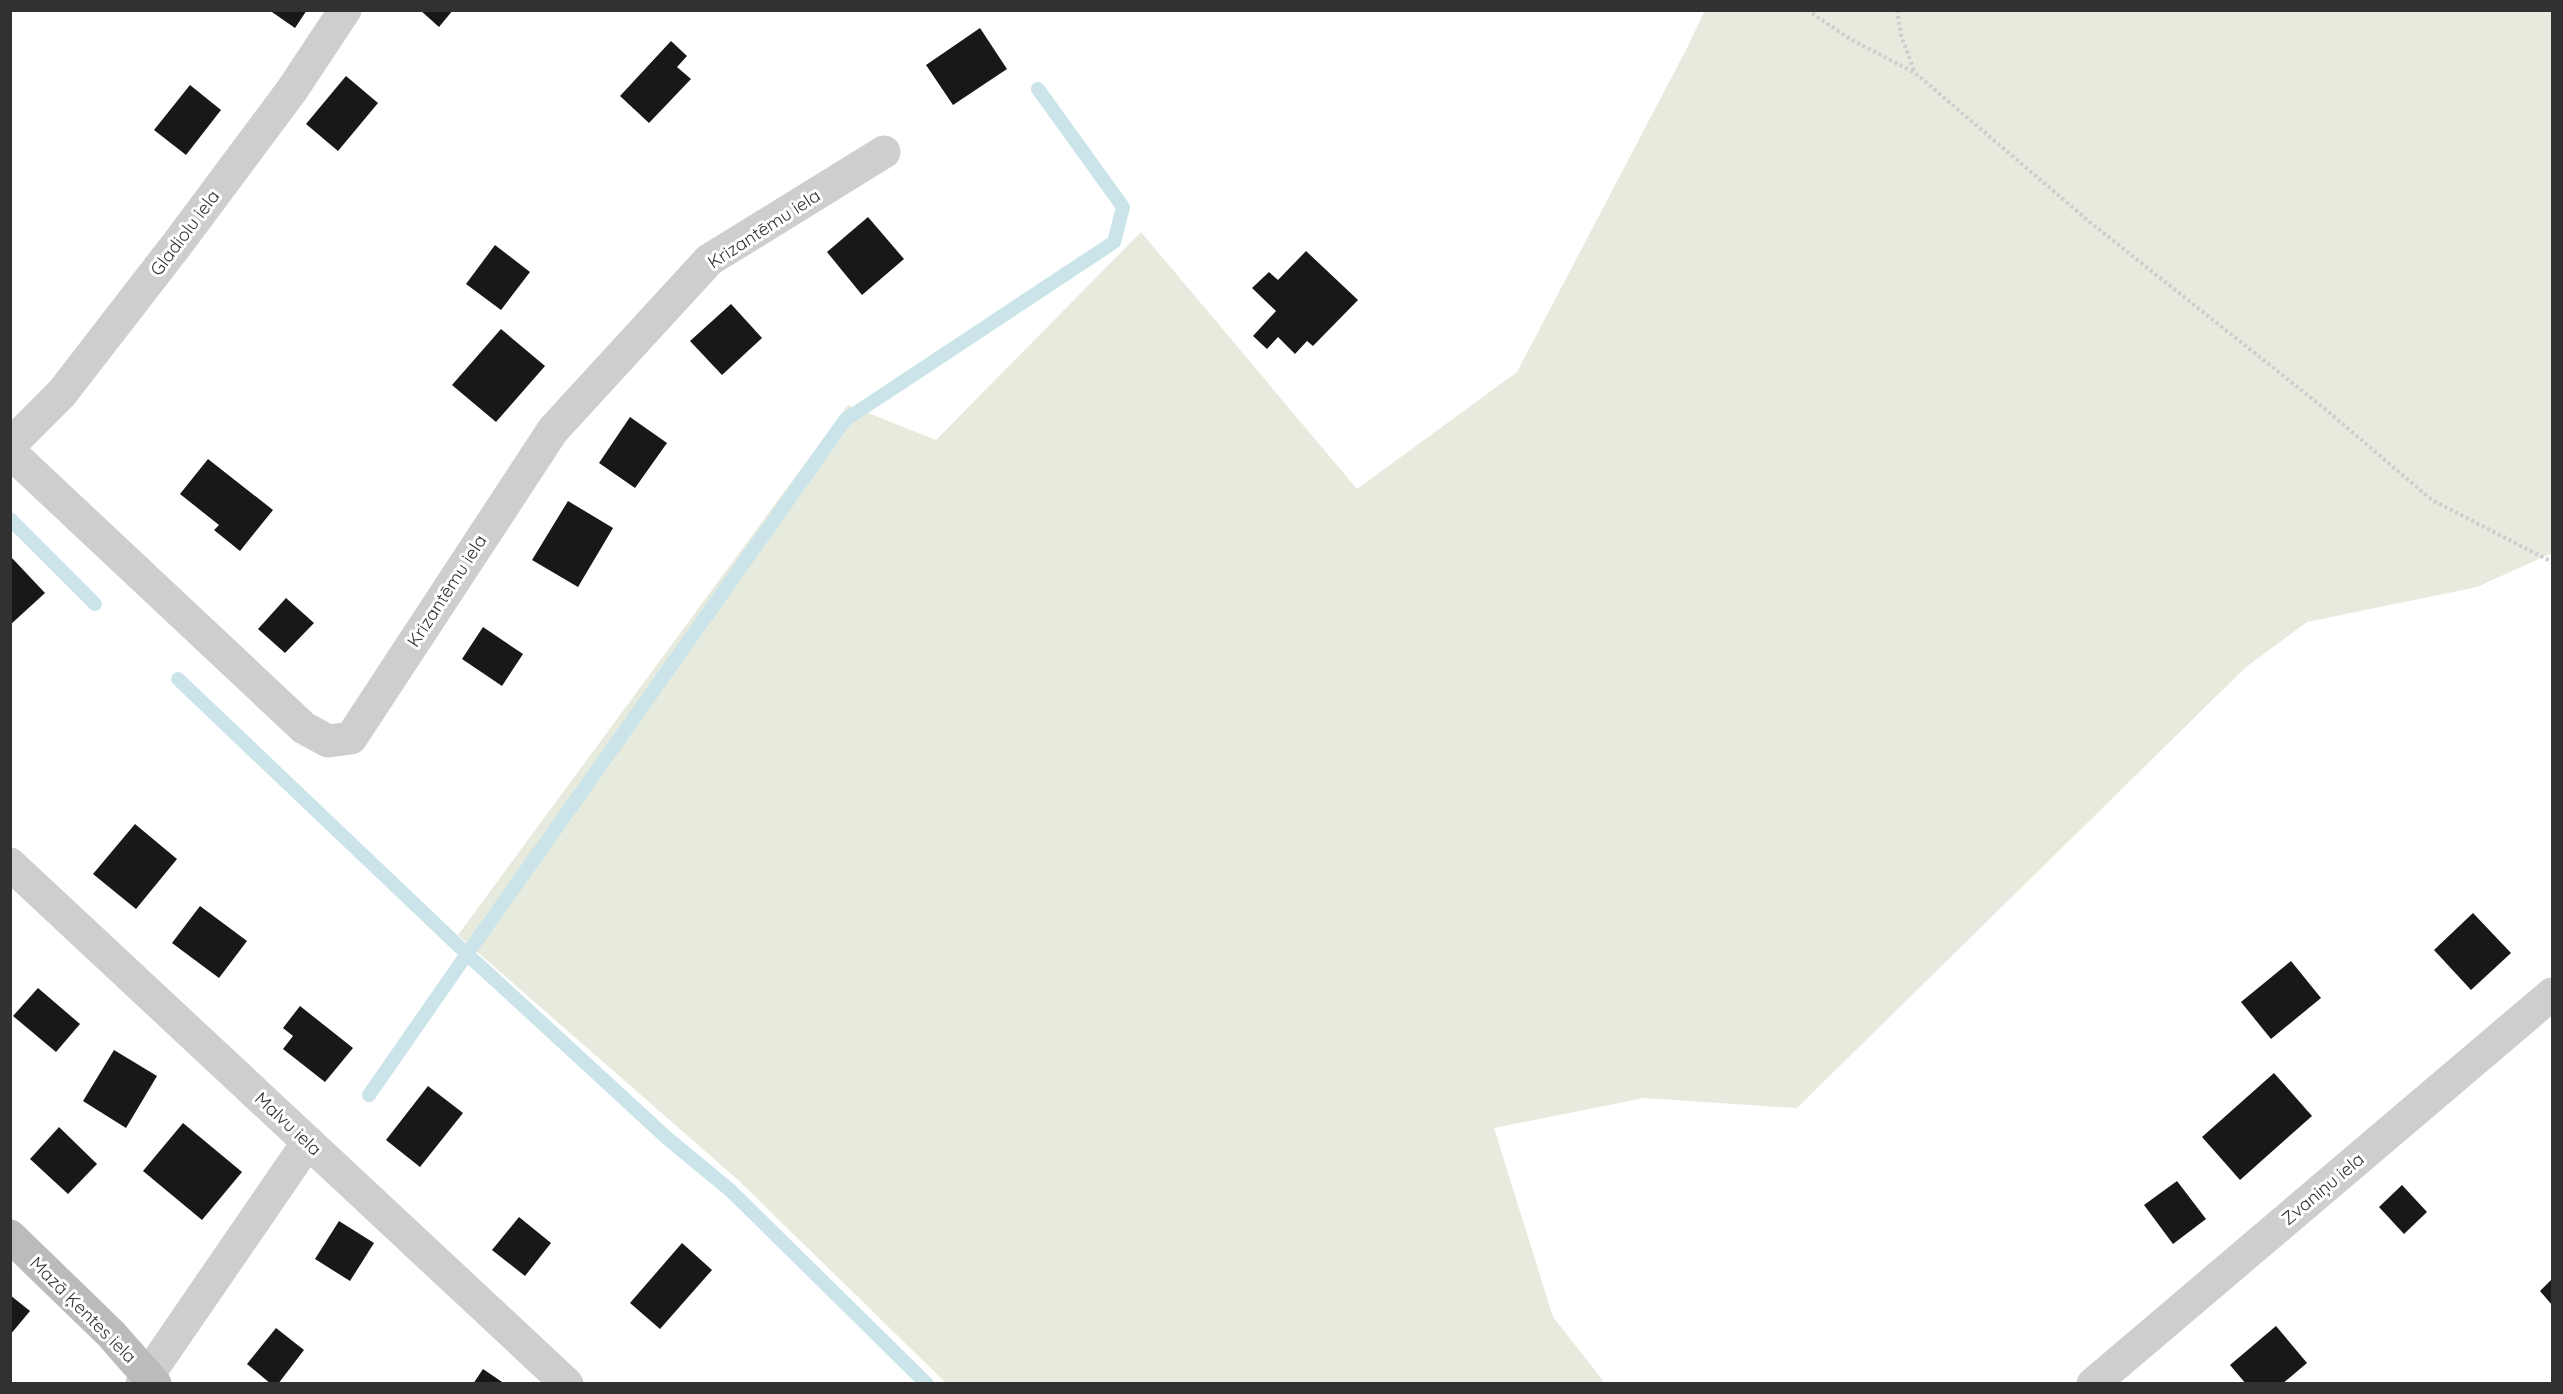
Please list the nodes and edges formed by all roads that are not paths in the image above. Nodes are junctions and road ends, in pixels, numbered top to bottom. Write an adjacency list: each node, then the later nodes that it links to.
1 (345, 10): 3 (street, Gladiolu iela)
2 (884, 152): 4 (street, Krizantēmu iela)
3 (10, 445)
4 (10, 452)
5 (10, 864): 7 (street, Malvu iela)
6 (2553, 994): 11 (street, Zvaniņu iela)
7 (308, 1142): 9 (street); 10 (street, Malvu iela)
8 (10, 1236): 9 (street, Mazā Ķentes iela)
9 (148, 1381)
10 (567, 1383)
11 (2093, 1383)

